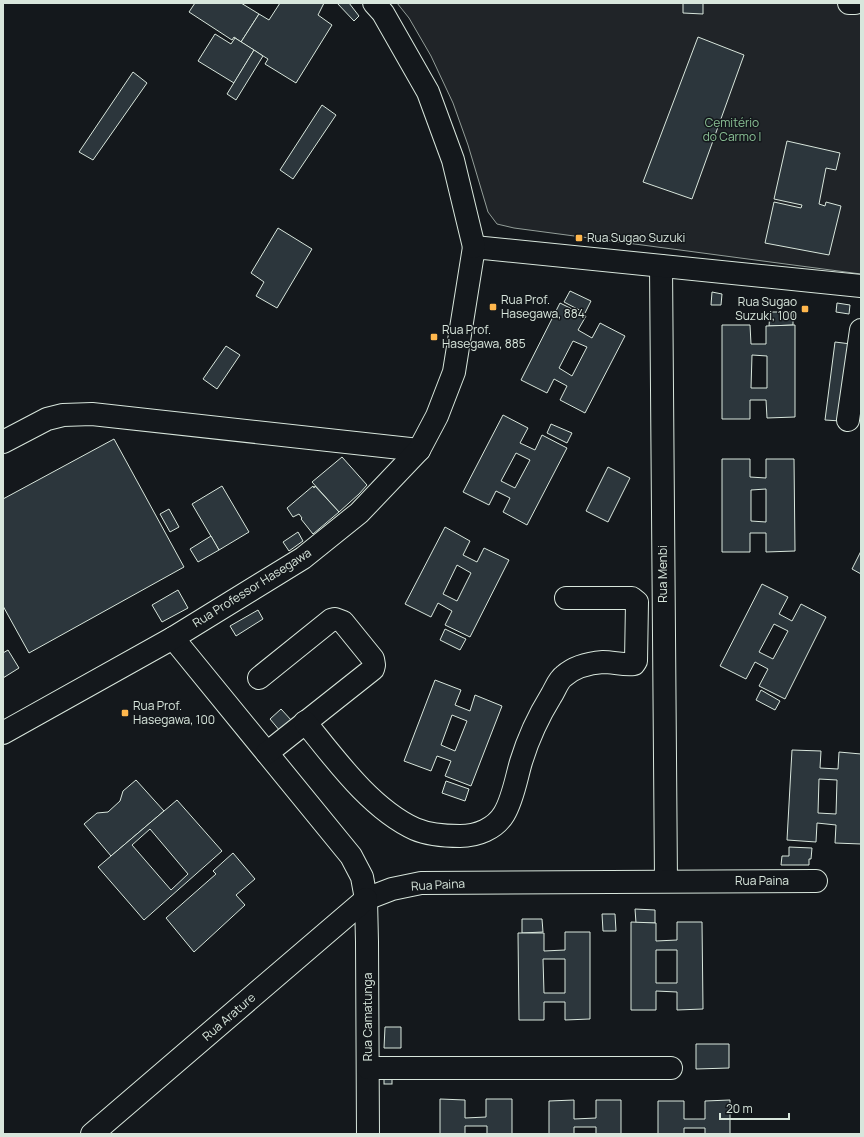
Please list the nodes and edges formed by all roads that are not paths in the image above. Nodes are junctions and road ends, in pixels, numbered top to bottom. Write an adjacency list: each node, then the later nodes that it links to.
1 (374, 3): 4 (street, Rua Professor Hasegawa)
2 (849, 3): 3 (street)
3 (855, 3)
4 (474, 247): 5 (street); 10 (street, Rua Professor Hasegawa)
5 (661, 266): 6 (street); 17 (street, Rua Menbi)
6 (861, 286)
7 (861, 330): 8 (street)
8 (848, 420)
9 (3, 442): 10 (street)
10 (419, 450): 12 (street, Rua Professor Hasegawa)
11 (566, 598): 14 (street)
12 (173, 638): 15 (street, Rua Professor Hasegawa); 16 (street)
13 (259, 678): 14 (street)
14 (305, 722): 16 (street)
15 (3, 733)
16 (267, 753): 19 (street)
17 (666, 881): 18 (street, Rua Paina); 19 (street, Rua Paina)
18 (816, 881)
19 (366, 899): 20 (street, Rua Camatunga); 22 (street, Rua Arature)
20 (368, 1068): 21 (street); 23 (street, Rua Camatunga)
21 (671, 1068)
22 (92, 1134)
23 (368, 1134)

